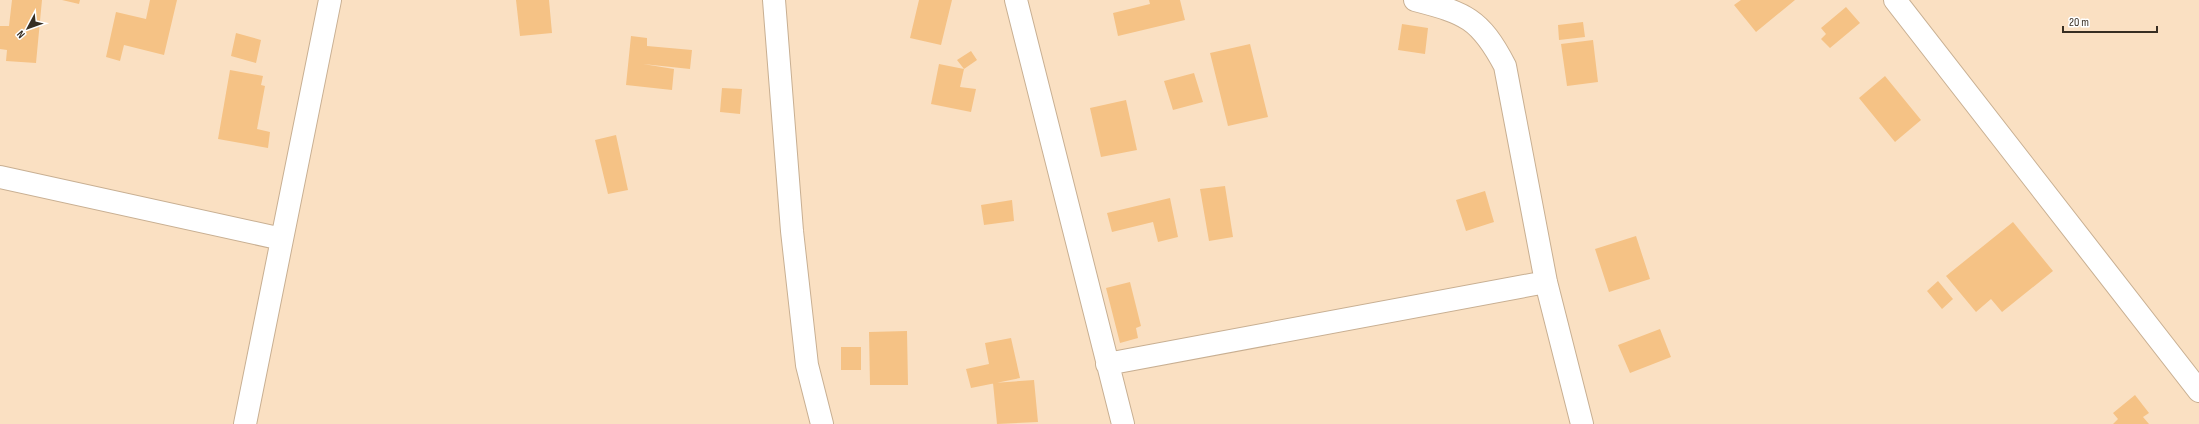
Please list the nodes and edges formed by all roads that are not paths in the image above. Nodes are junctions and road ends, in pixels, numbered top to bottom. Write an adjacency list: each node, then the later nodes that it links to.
1 (330, 0): 7 (street)
2 (774, 0): 12 (street)
3 (1016, 0): 9 (street)
4 (1415, 0): 8 (street)
5 (1895, 0): 10 (street)
6 (0, 177): 7 (street)
7 (282, 239): 11 (street)
8 (1546, 282): 9 (street); 14 (street)
9 (1107, 364): 13 (street)
10 (2199, 391)
11 (245, 424)
12 (822, 424)
13 (1123, 424)
14 (1582, 424)

